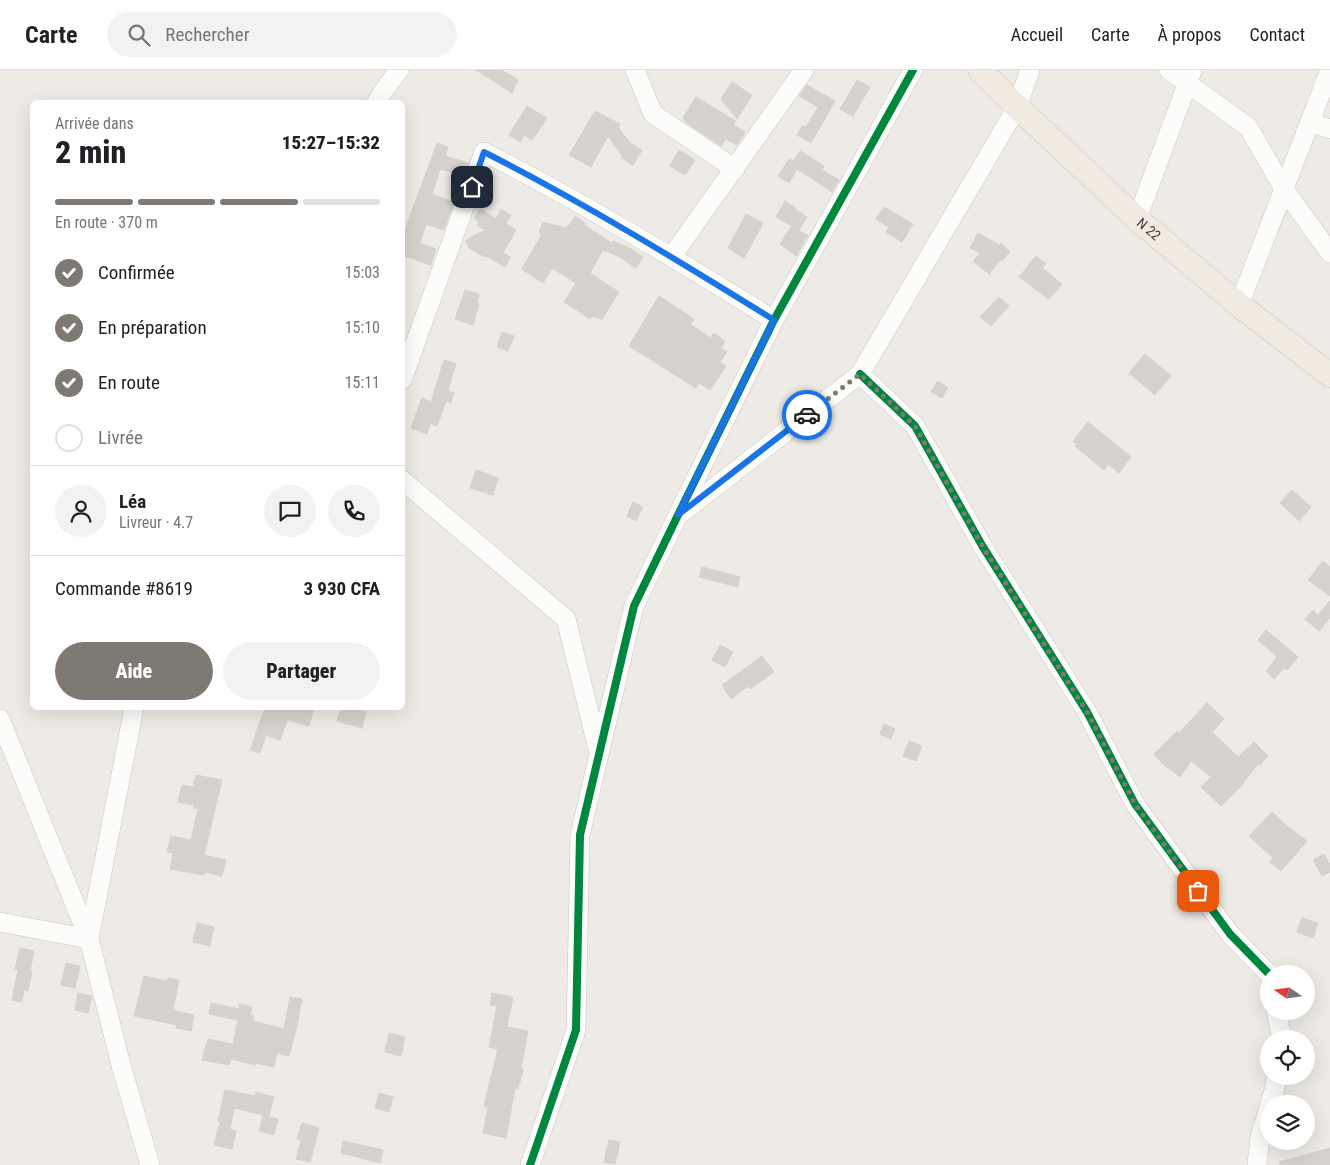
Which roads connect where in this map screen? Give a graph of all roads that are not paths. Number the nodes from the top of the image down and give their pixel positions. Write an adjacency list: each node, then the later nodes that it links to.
1 (399, 70): 10 (street)
2 (635, 70): 14 (street)
3 (804, 70): 14 (street)
4 (913, 70): 20 (street)
5 (980, 70): 11 (main road, N 22 / N 22)
6 (1030, 70): 11 (street)
7 (1169, 70): 9 (street)
8 (1330, 70): 12 (street)
9 (1190, 76): 15 (street); 16 (street)
10 (378, 100)
11 (1017, 107): 16 (main road, N 22 / N 22); 22 (street)
12 (1310, 122): 13 (street); 15 (street)
13 (1330, 129)
14 (734, 169): 18 (street)
15 (1284, 189): 17 (street); 19 (street)
16 (1137, 219): 19 (main road, N 22 / N 22)
17 (1330, 253)
18 (672, 256): 20 (street); 21 (street)
19 (1239, 305): 23 (main road, N 22 / N 22)
20 (774, 320): 25 (street)
21 (405, 372)
22 (860, 374): 25 (street); 31 (street)
23 (1330, 375)
24 (405, 483): 28 (street)
25 (678, 515): 28 (street)
26 (134, 710): 30 (street)
27 (0, 719): 30 (street)
28 (599, 754): 34 (street)
29 (0, 922): 30 (street)
30 (89, 939): 33 (street)
31 (1260, 965)
32 (1260, 1137): 35 (street)
33 (150, 1165)
34 (530, 1165)
35 (1257, 1165)

